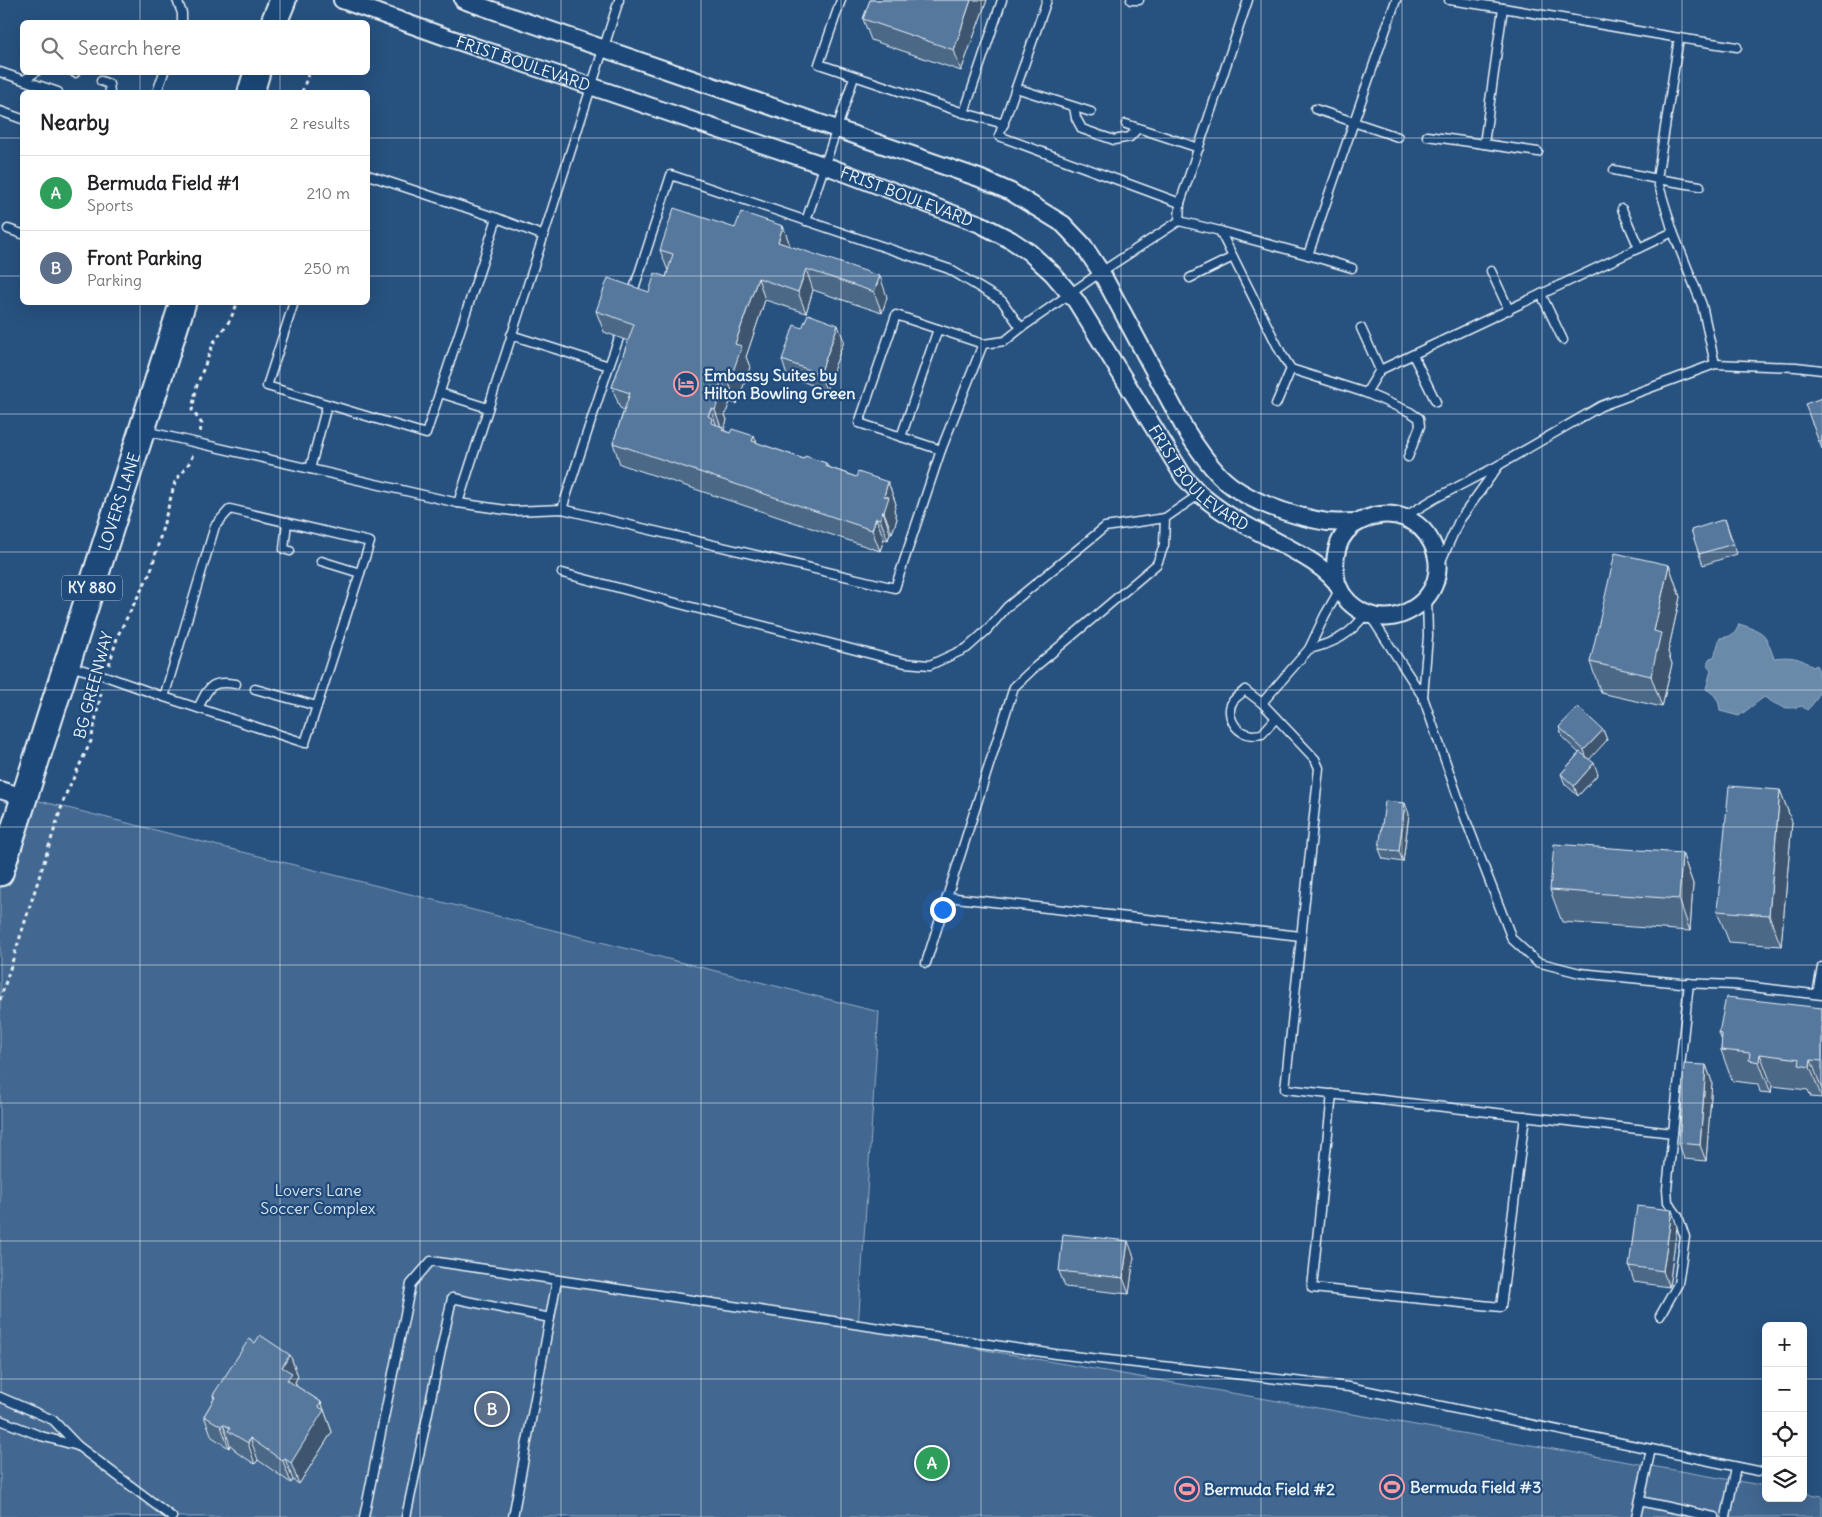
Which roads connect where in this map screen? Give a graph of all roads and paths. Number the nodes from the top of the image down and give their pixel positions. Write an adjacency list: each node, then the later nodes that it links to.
1 (177, 0): 15 (lane)
2 (283, 0): 16 (main road)
3 (342, 0): 28 (street, FRIST BOULEVARD)
4 (463, 0): 19 (street, FRIST BOULEVARD)
5 (619, 0): 19 (lane)
6 (841, 0): 25 (lane)
7 (1002, 0): 38 (lane)
8 (1047, 0): 29 (lane)
9 (1131, 0): 10 (lane)
10 (1139, 0)
11 (1248, 0): 49 (lane)
12 (1396, 0): 41 (lane)
13 (1449, 0): 14 (lane)
14 (1503, 8): 17 (lane); 48 (lane)
15 (182, 20)
16 (275, 20)
17 (1680, 38): 18 (lane); 54 (lane)
18 (1737, 47)
19 (603, 49): 28 (lane); 45 (street, FRIST BOULEVARD)
20 (0, 72): 26 (lane)
21 (32, 75): 26 (lane)
22 (163, 75): 32 (lane)
23 (256, 75): 33 (main road)
24 (308, 75): 34 (path)
25 (854, 77): 38 (lane); 45 (lane)
26 (24, 80): 30 (lane)
27 (101, 81): 31 (lane)
28 (591, 86): 51 (street, FRIST BOULEVARD); 65 (lane)
29 (1016, 88): 35 (lane); 42 (lane)
30 (52, 90)
31 (110, 90)
32 (158, 90)
33 (252, 90)
34 (303, 90)
35 (1074, 107): 39 (lane); 44 (lane)
36 (1315, 109): 41 (lane)
37 (0, 112): 40 (lane)
38 (964, 112): 42 (lane)
39 (1091, 112)
40 (20, 118)
41 (1354, 122): 47 (lane); 67 (lane)
42 (1004, 124): 56 (lane)
43 (1126, 124): 44 (lane)
44 (1138, 128): 49 (lane)
45 (837, 129): 51 (lane); 71 (street, FRIST BOULEVARD)
46 (1427, 136): 48 (lane)
47 (1398, 137)
48 (1484, 144): 50 (lane)
49 (1199, 148): 56 (lane)
50 (1538, 152)
51 (824, 166): 59 (lane); 73 (street, FRIST BOULEVARD)
52 (1614, 170): 54 (lane)
53 (370, 176): 58 (lane)
54 (1657, 179): 55 (lane); 63 (lane)
55 (1700, 186)
56 (1180, 203): 60 (lane)
57 (1622, 209): 66 (lane)
58 (497, 218): 65 (lane); 93 (lane)
59 (806, 221): 75 (lane); 80 (lane)
60 (1179, 221): 62 (lane); 71 (lane)
61 (8, 229): 64 (lane)
62 (1220, 231): 67 (lane); 68 (lane)
63 (1673, 232): 66 (lane); 88 (lane)
64 (20, 233)
65 (544, 236): 83 (lane)
66 (1639, 248): 74 (lane)
67 (1308, 255): 69 (lane)
68 (1233, 257): 72 (lane); 90 (lane)
69 (1352, 268)
70 (1491, 271): 79 (lane)
71 (1101, 272): 73 (lane); 112 (street, FRIST BOULEVARD)
72 (1190, 278)
73 (1071, 294): 80 (lane); 106 (street, FRIST BOULEVARD)
74 (1542, 294): 79 (lane); 85 (lane)
75 (630, 304)
76 (182, 305): 99 (main road, LOVERS LANE / KY 880)
77 (237, 305): 101 (path, BG GREENWAY)
78 (293, 305): 97 (lane)
79 (1509, 310): 87 (lane)
80 (1021, 328): 86 (lane)
81 (1361, 328): 91 (lane)
82 (938, 329): 86 (lane); 100 (lane); 100 (lane)
83 (511, 335): 89 (lane); 98 (lane)
84 (619, 338): 89 (lane)
85 (1563, 340)
86 (983, 344): 102 (lane)
87 (1413, 355): 91 (lane); 95 (lane)
88 (1715, 364): 92 (lane); 104 (lane)
89 (609, 366): 108 (lane)
90 (1291, 370): 94 (lane); 96 (lane)
91 (1380, 370): 94 (lane)
92 (1822, 370)
93 (440, 393): 97 (lane); 98 (lane)
94 (1366, 393): 103 (lane)
95 (1436, 402)
96 (1276, 404)
97 (327, 405): 105 (lane)
98 (488, 408): 107 (lane)
99 (142, 431): 101 (lane); 122 (main road, LOVERS LANE / KY 880)
100 (901, 437): 102 (lane)
101 (196, 442): 105 (lane); 123 (path, BG GREENWAY)
102 (941, 450): 108 (lane)
103 (1408, 458)
104 (1499, 465): 109 (lane); 115 (lane)
105 (310, 469): 107 (lane)
106 (1200, 494): 110 (lane); 118 (street, FRIST BOULEVARD)
107 (458, 502): 108 (lane)
108 (562, 509)
109 (1404, 517): 112 (street, FRIST BOULEVARD); 115 (street)
110 (1166, 518): 117 (lane); 135 (lane)
111 (288, 522): 113 (lane); 116 (lane); 127 (lane)
112 (1358, 522): 118 (street, FRIST BOULEVARD)
113 (290, 551)
114 (321, 561): 116 (lane)
115 (1438, 567): 119 (street)
116 (360, 573): 129 (lane)
117 (562, 573)
118 (1338, 586): 120 (street, FRIST BOULEVARD); 121 (lane)
119 (1427, 597): 120 (street); 126 (lane)
120 (1368, 614): 121 (lane); 126 (lane)
121 (1309, 649): 128 (lane)
122 (68, 666): 123 (lane); 133 (main road, LOVERS LANE / KY 880)
123 (105, 676): 127 (lane); 141 (path, BG GREENWAY)
124 (236, 684): 130 (lane)
125 (255, 689): 129 (lane)
126 (1423, 697): 139 (lane)
127 (164, 698): 130 (lane)
128 (1262, 703): 131 (lane); 131 (lane)
129 (317, 706): 130 (lane)
130 (198, 708)
131 (1276, 718): 136 (lane)
132 (0, 790): 133 (street)
133 (24, 797): 134 (main road, LOVERS LANE / KY 880)
134 (0, 873)
135 (947, 897): 136 (lane); 137 (lane)
136 (1301, 936): 142 (lane)
137 (926, 963)
138 (1822, 967): 140 (lane)
139 (1689, 983): 140 (lane); 144 (lane)
140 (1820, 994)
141 (0, 1000)
142 (1332, 1094): 143 (lane); 143 (lane)
143 (1525, 1116): 144 (lane)
144 (1673, 1133): 146 (lane)
145 (557, 1280): 147 (lane); 151 (lane); 156 (lane)
146 (1660, 1316)
147 (550, 1318): 157 (lane); 158 (lane)
148 (0, 1397): 150 (lane)
149 (0, 1420): 150 (lane)
150 (78, 1446): 155 (lane)
151 (1651, 1449): 152 (lane); 154 (lane)
152 (1736, 1467): 153 (lane); 161 (lane)
153 (1758, 1471)
154 (1640, 1501): 159 (lane); 160 (lane)
155 (172, 1517)
156 (364, 1517)
157 (406, 1517)
158 (513, 1517)
159 (1636, 1517)
160 (1714, 1517)
161 (1726, 1517)

